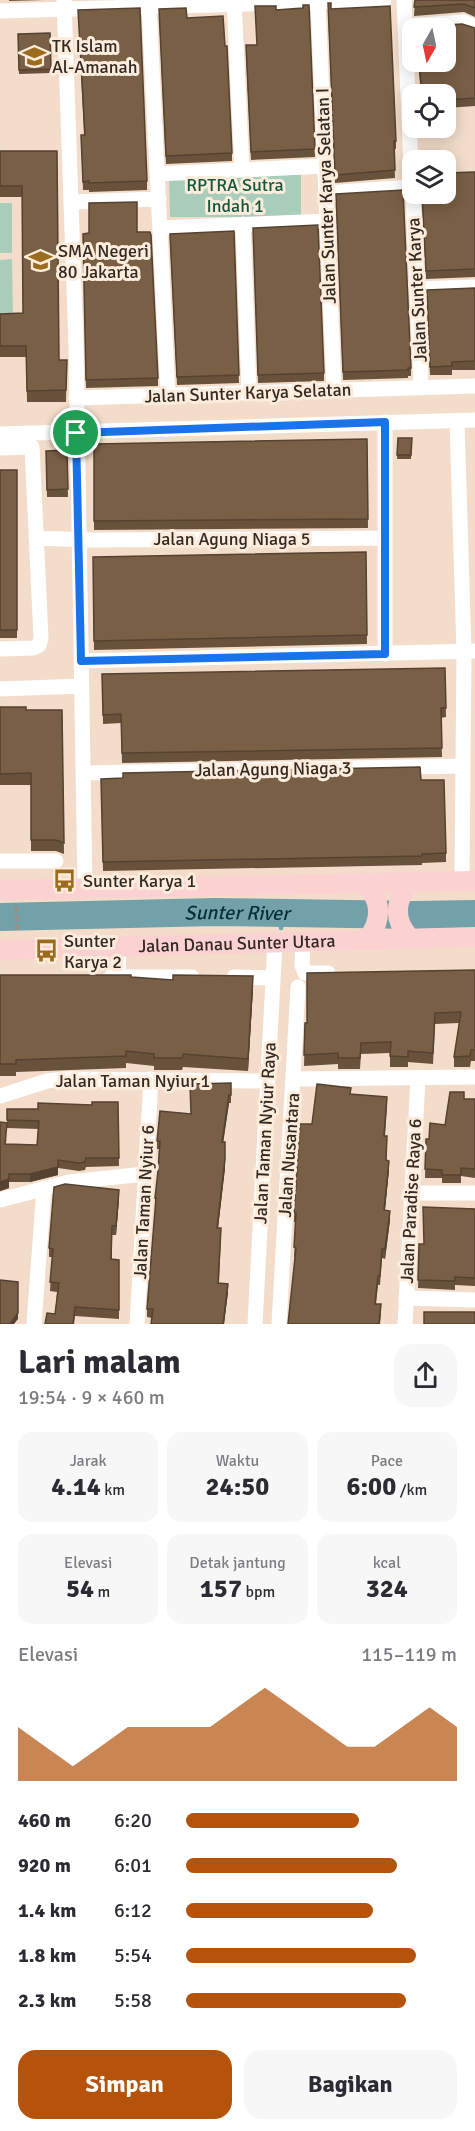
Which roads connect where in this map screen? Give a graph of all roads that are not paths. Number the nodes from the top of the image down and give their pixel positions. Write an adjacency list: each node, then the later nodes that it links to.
1 (384, 0): 4 (street)
2 (404, 0): 8 (street, Jalan Sunter Karya)
3 (234, 2): 4 (street); 6 (street); 14 (street)
4 (318, 2): 13 (street, Jalan Sunter Karya Selatan I)
5 (64, 5): 6 (street); 7 (street); 19 (street)
6 (149, 7): 15 (street)
7 (0, 11)
8 (405, 18)
9 (456, 23): 10 (street)
10 (475, 27)
11 (407, 72): 12 (street, Jalan Sunter Karya)
12 (410, 150)
13 (325, 166): 14 (street); 17 (street, Jalan Sunter Karya Selatan I)
14 (242, 170): 15 (street)
15 (157, 174): 18 (street)
16 (402, 191): 17 (street)
17 (326, 193): 21 (street, Jalan Sunter Karya Selatan I)
18 (159, 200): 19 (street); 23 (street)
19 (72, 202): 31 (street)
20 (413, 204): 25 (street, Jalan Sunter Karya)
21 (327, 221): 22 (street); 28 (street, Jalan Sunter Karya Selatan I)
22 (243, 224): 23 (street); 29 (street)
23 (160, 228): 30 (street)
24 (475, 287): 25 (street)
25 (417, 289): 26 (street, Jalan Sunter Karya)
26 (421, 386): 27 (street, Jalan Sunter Karya Selatan); 28 (street, Jalan Sunter Karya Selatan)
27 (475, 386)
28 (334, 390): 29 (street, Jalan Sunter Karya Selatan)
29 (249, 391): 30 (street, Jalan Sunter Karya Selatan)
30 (168, 396): 31 (street, Jalan Sunter Karya Selatan)
31 (76, 398): 35 (street)
32 (475, 420): 33 (street)
33 (457, 421): 34 (street); 42 (street)
34 (385, 422): 35 (street); 39 (street)
35 (76, 433): 36 (street); 40 (street)
36 (0, 435)
37 (0, 448): 38 (street)
38 (36, 538): 40 (street, Jalan Agung Niaga 5); 41 (street)
39 (385, 538): 40 (street, Jalan Agung Niaga 5); 43 (street)
40 (80, 540): 44 (street)
41 (0, 649)
42 (470, 652): 43 (street); 47 (street)
43 (385, 654): 44 (street)
44 (81, 661): 45 (street)
45 (82, 686): 46 (street); 48 (street)
46 (0, 689)
47 (462, 766): 48 (street, Jalan Agung Niaga 3); 51 (street)
48 (84, 772): 53 (street)
49 (0, 861): 50 (street)
50 (56, 861)
51 (468, 881): 55 (main road)
52 (363, 883): 53 (main road); 55 (main road); 56 (main road)
53 (86, 888): 54 (main road)
54 (0, 890)
55 (404, 890): 57 (main road)
56 (371, 933): 57 (main road, Jalan Danau Sunter Utara); 60 (main road, Jalan Danau Sunter Utara)
57 (405, 933): 58 (main road, Jalan Danau Sunter Utara)
58 (475, 937)
59 (275, 942): 60 (main road, Jalan Danau Sunter Utara); 61 (main road, Jalan Danau Sunter Utara); 68 (street, Jalan Taman Nyiur Raya)
60 (303, 942): 63 (street)
61 (118, 946): 62 (main road, Jalan Danau Sunter Utara); 65 (street)
62 (0, 950)
63 (346, 973)
64 (95, 977): 65 (street)
65 (118, 977): 66 (street)
66 (201, 977)
67 (225, 977): 68 (street)
68 (273, 978): 74 (street, Jalan Taman Nyiur Raya)
69 (298, 987): 73 (street, Jalan Nusantara)
70 (475, 1077): 71 (street)
71 (418, 1078): 73 (street); 78 (street, Jalan Paradise Raya 6)
72 (152, 1079): 74 (street, Jalan Taman Nyiur 1); 75 (street, Jalan Taman Nyiur 1); 76 (street, Jalan Taman Nyiur 6)
73 (294, 1079): 86 (street, Jalan Nusantara)
74 (267, 1081): 85 (street, Jalan Taman Nyiur Raya)
75 (0, 1096)
76 (145, 1174): 77 (street); 84 (street, Jalan Taman Nyiur 6)
77 (44, 1188): 80 (street); 83 (street)
78 (411, 1193): 79 (street); 81 (street, Jalan Paradise Raya 6)
79 (475, 1193)
80 (0, 1200)
81 (406, 1298): 82 (street); 87 (street, Jalan Paradise Raya 6)
82 (475, 1300)
83 (34, 1324)
84 (137, 1324)
85 (255, 1324)
86 (279, 1324)
87 (405, 1324)

